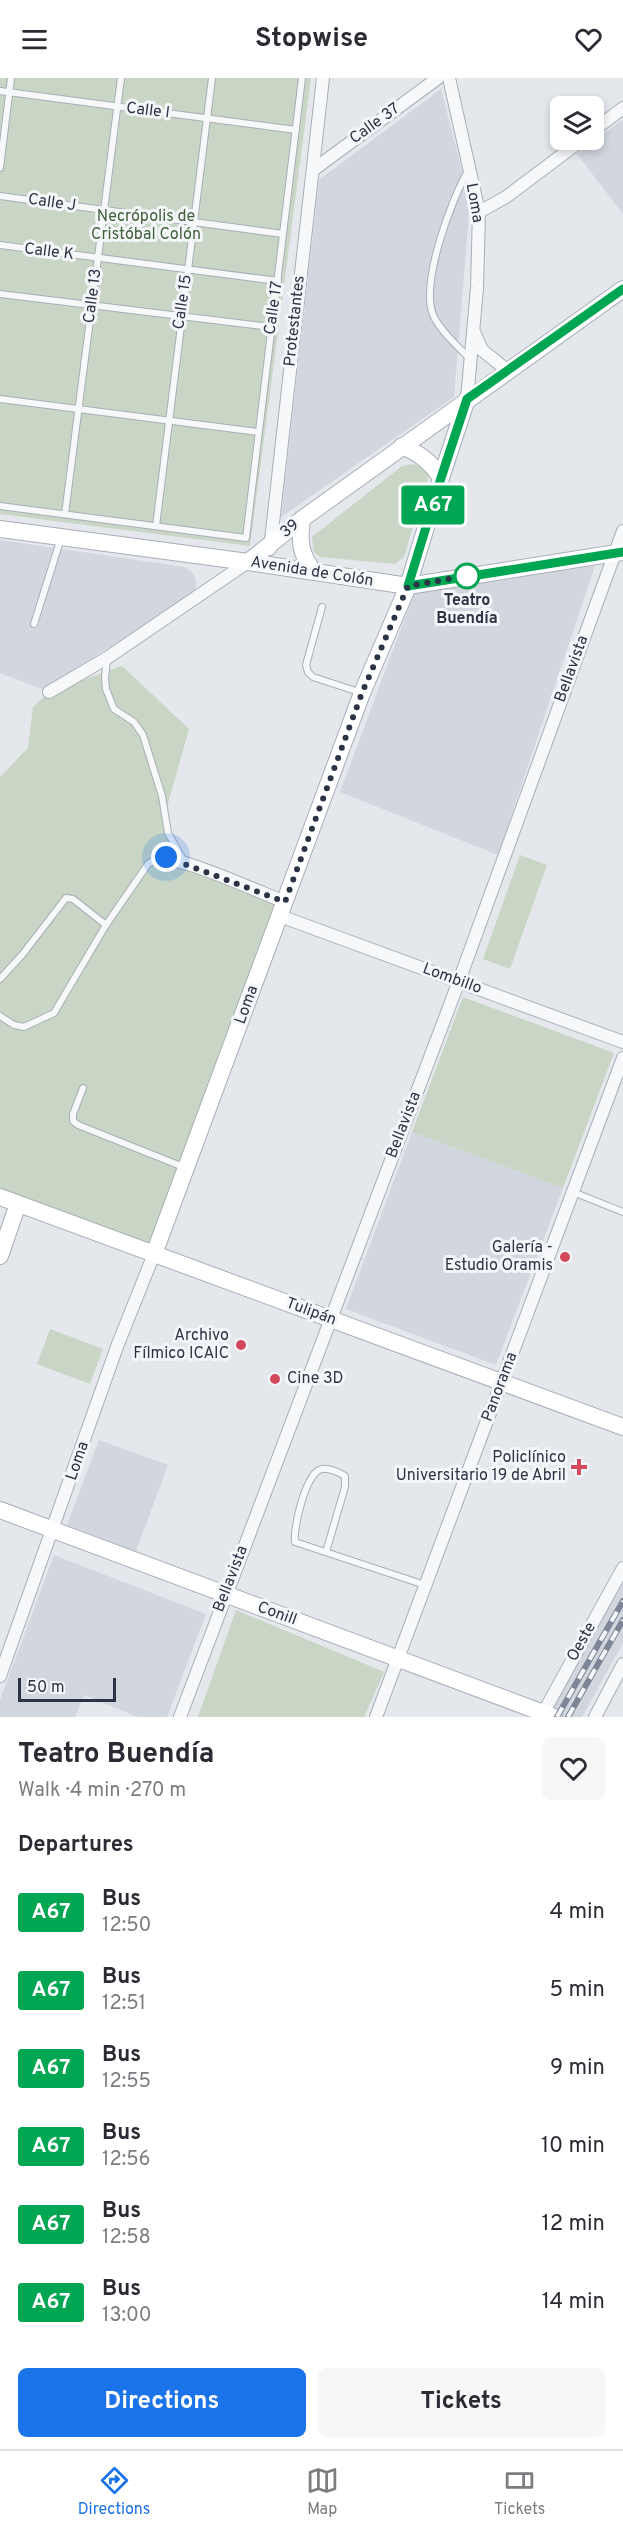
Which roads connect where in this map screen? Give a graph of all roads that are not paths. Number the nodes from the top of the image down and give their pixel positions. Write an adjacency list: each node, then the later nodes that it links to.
1 (11, 78): 9 (lane)
2 (121, 78): 10 (lane, Calle 13)
3 (212, 78): 12 (lane, Calle 15)
4 (302, 78): 14 (lane, Calle 17)
5 (323, 78): 17 (street, Protestantes)
6 (438, 78): 17 (street, Calle 37)
7 (449, 78): 18 (street, Loma)
8 (0, 92): 9 (lane, Calle I)
9 (9, 93): 10 (lane, Calle I); 16 (lane)
10 (117, 107): 12 (lane, Calle I); 20 (lane, Calle 13)
11 (623, 108): 13 (street)
12 (207, 118): 14 (lane, Calle I); 22 (lane, Calle 15)
13 (604, 122)
14 (296, 130): 23 (lane, Calle 17)
15 (569, 150): 21 (street)
16 (0, 168)
17 (313, 170): 50 (street, Protestantes)
18 (468, 171): 21 (street, Loma); 34 (lane)
19 (0, 196): 20 (lane, Calle J)
20 (103, 210): 22 (lane, Calle J); 25 (lane, Calle 13)
21 (479, 212): 33 (street, Loma)
22 (193, 223): 23 (lane, Calle J); 26 (lane, Calle 15)
23 (283, 234): 27 (lane, Calle 17)
24 (0, 245): 25 (lane, Calle K)
25 (98, 258): 26 (lane, Calle K); 30 (lane, Calle 13)
26 (187, 269): 27 (lane, Calle K); 31 (lane, Calle 15)
27 (278, 280): 32 (lane, Calle 17)
28 (623, 289): 35 (street, 39)
29 (0, 294): 30 (lane)
30 (92, 305): 31 (lane); 38 (lane, Calle 13)
31 (180, 316): 32 (lane); 39 (lane, Calle 15)
32 (270, 327): 40 (lane, Calle 17)
33 (474, 330): 34 (street, Loma); 35 (street)
34 (471, 359): 37 (street, Loma)
35 (507, 370): 37 (street, 39)
36 (0, 399): 38 (lane)
37 (467, 399): 41 (street, 39); 42 (street, Loma)
38 (80, 410): 39 (lane); 44 (lane, Calle 13)
39 (168, 422): 40 (lane); 46 (lane, Calle 15)
40 (258, 432): 46 (lane, Calle 17)
41 (402, 446): 42 (street); 45 (street, 39)
42 (441, 478): 55 (street, Loma)
43 (0, 506): 44 (lane)
44 (65, 514): 46 (lane)
45 (302, 519): 50 (street, 39); 54 (street)
46 (156, 526)
47 (0, 529): 49 (street, Avenida de Colón)
48 (623, 531): 51 (street, Bellavista)
49 (62, 537): 52 (street, Avenida de Colón); 57 (lane)
50 (270, 544): 52 (street, 39); 53 (street, Protestantes)
51 (619, 553): 55 (street, Avenida de Colón); 66 (street, Bellavista)
52 (248, 562): 53 (street, Avenida de Colón); 58 (street, 39)
53 (268, 565): 54 (street, Avenida de Colón)
54 (314, 572): 55 (street, Avenida de Colón)
55 (408, 586): 60 (street, Loma)
56 (322, 607): 60 (lane)
57 (34, 624)
58 (107, 658): 59 (street, 39); 62 (lane)
59 (49, 692)
60 (362, 693): 63 (street, Loma)
61 (158, 858): 62 (street, Lombillo); 64 (lane)
62 (185, 863): 63 (street, Lombillo)
63 (283, 909): 66 (street, Lombillo); 71 (street, Loma)
64 (106, 925): 65 (lane); 67 (lane)
65 (0, 980)
66 (459, 981): 68 (street, Lombillo); 78 (street, Bellavista)
67 (0, 1016)
68 (623, 1042)
69 (623, 1058): 72 (street, Panorama)
70 (83, 1088): 71 (lane)
71 (186, 1168): 76 (street, Loma)
72 (573, 1192): 75 (lane); 79 (street, Panorama)
73 (0, 1197): 74 (street, Tulipán)
74 (18, 1204): 76 (street, Tulipán); 77 (street)
75 (623, 1212)
76 (154, 1254): 78 (street, Tulipán); 82 (street, Loma)
77 (0, 1256)
78 (330, 1319): 79 (street, Tulipán); 86 (street, Bellavista)
79 (501, 1382): 80 (street, Tulipán); 85 (street, Panorama)
80 (623, 1427)
81 (0, 1510): 82 (street, Conill)
82 (54, 1530): 86 (street, Conill); 89 (street, Loma)
83 (326, 1552): 83 (lane); 85 (lane)
84 (623, 1568): 90 (street, Oeste)
85 (425, 1586): 87 (street, Panorama)
86 (226, 1594): 87 (street, Conill); 91 (street, Bellavista)
87 (398, 1659): 90 (street, Conill); 92 (street, Panorama)
88 (623, 1664): 93 (street)
89 (0, 1676)
90 (546, 1715)
91 (180, 1717)
92 (375, 1717)
93 (595, 1717)

